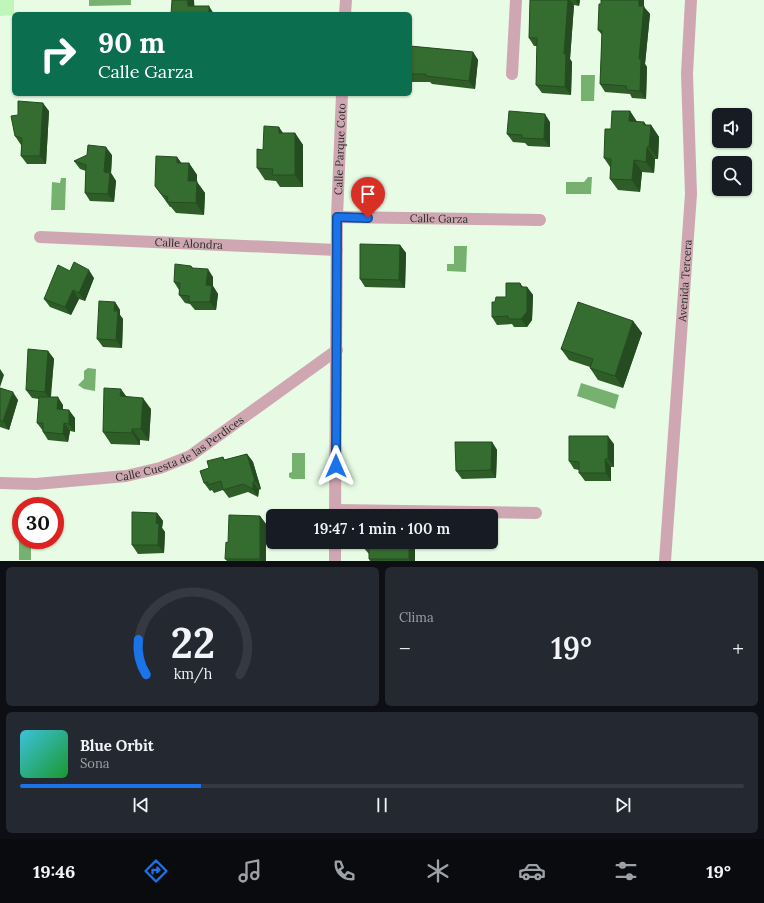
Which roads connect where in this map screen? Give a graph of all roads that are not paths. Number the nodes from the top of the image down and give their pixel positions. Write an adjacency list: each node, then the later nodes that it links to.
1 (346, 0): 4 (street)
2 (516, 0): 5 (street)
3 (691, 0): 18 (street, Avenida Tercera)
4 (345, 12)
5 (512, 74)
6 (342, 96): 7 (street, Calle Parque Coto)
7 (337, 217): 8 (street, Calle Garza); 10 (street, Calle Parque Coto)
8 (540, 220)
9 (40, 237): 10 (street, Calle Alondra)
10 (337, 250): 11 (street, Calle Parque Coto)
11 (337, 350): 12 (street, Calle Cuesta de las Perdices); 13 (street, Calle Parque Coto)
12 (0, 483)
13 (335, 509)
14 (498, 514): 15 (street)
15 (536, 514)
16 (335, 549): 17 (street)
17 (335, 561)
18 (665, 561)

